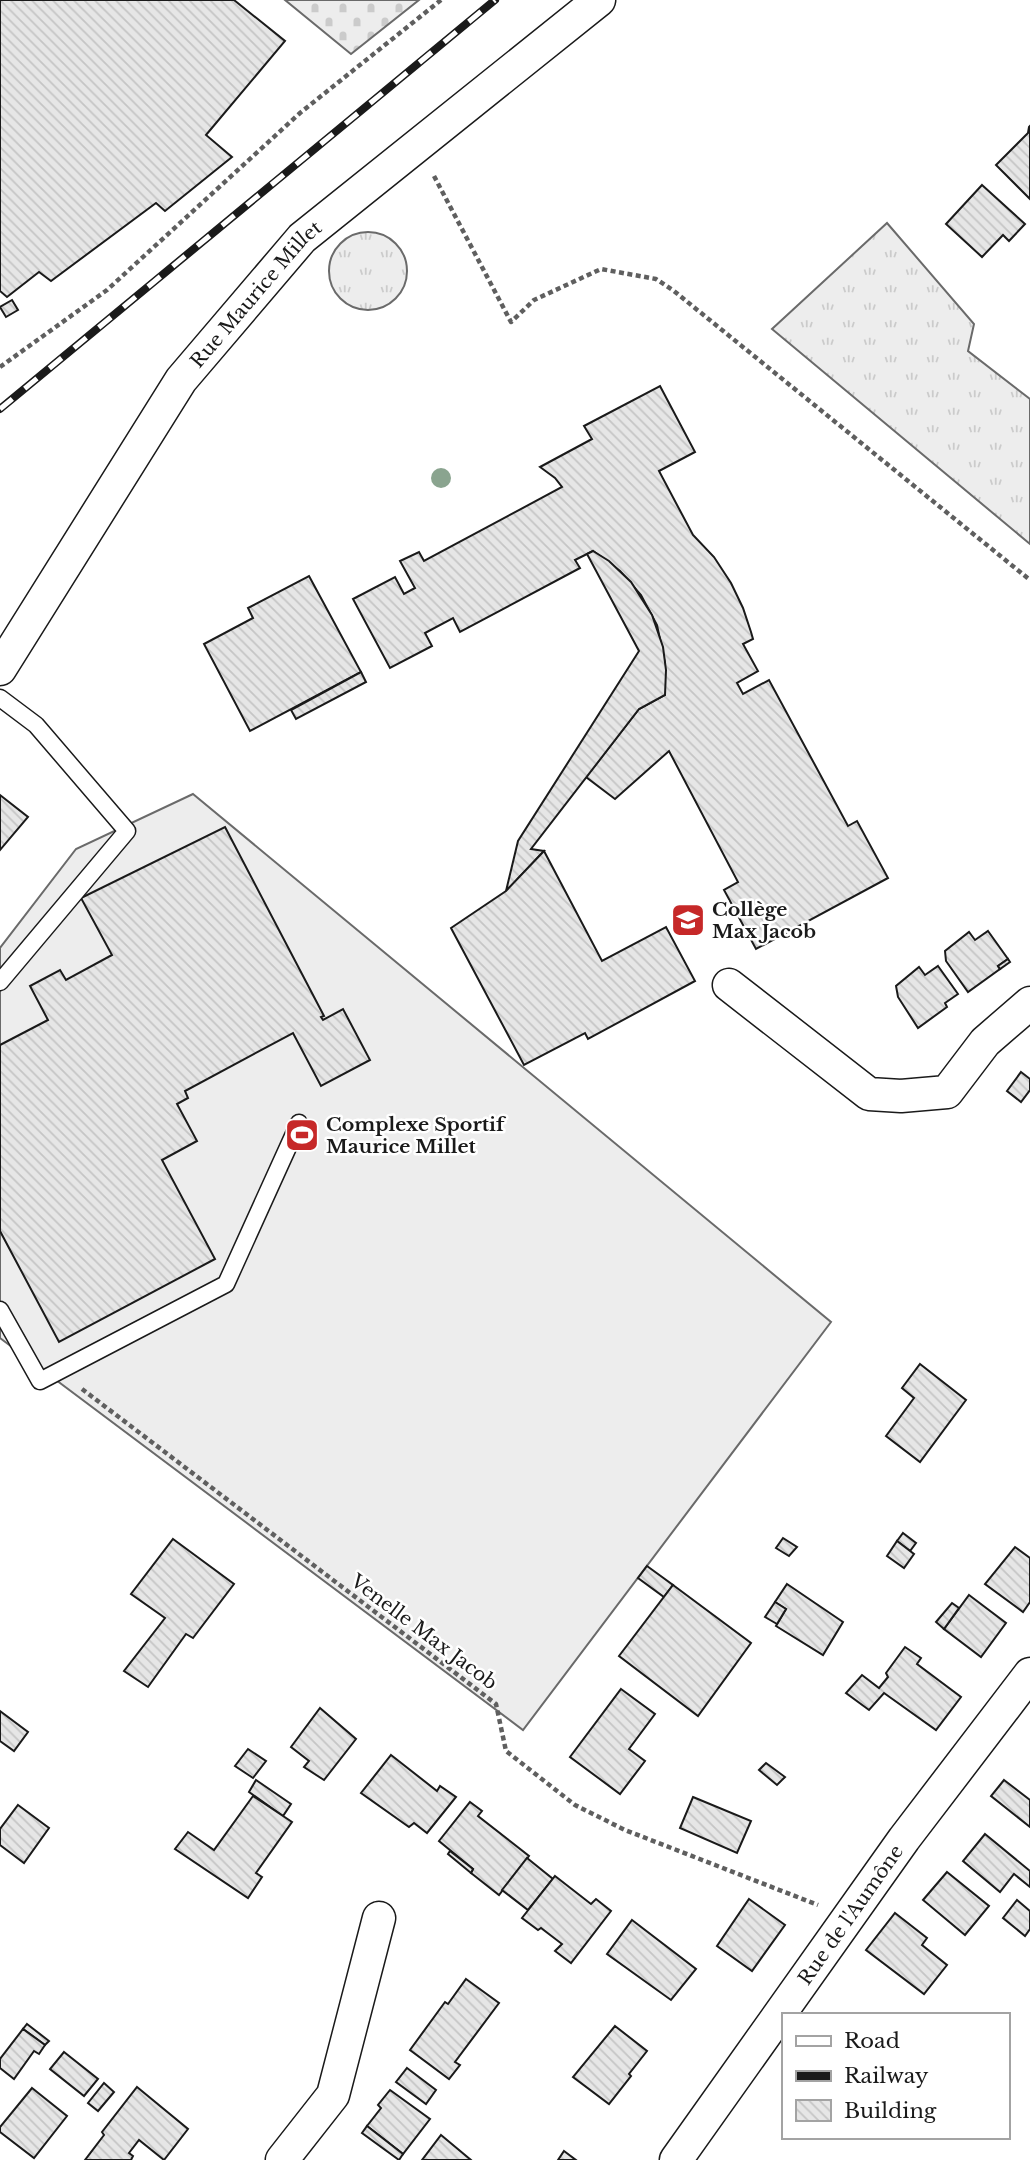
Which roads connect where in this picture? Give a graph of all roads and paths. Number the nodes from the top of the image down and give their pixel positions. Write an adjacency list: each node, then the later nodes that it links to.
1 (441, 0): 4 (path)
2 (599, 0): 3 (street, Rue Maurice Millet)
3 (415, 145): 5 (path); 6 (street, Rue Maurice Millet)
4 (0, 367)
5 (1030, 580)
6 (0, 668)
7 (0, 698): 8 (lane)
8 (0, 982)
9 (729, 985): 10 (street)
10 (1030, 1003)
11 (299, 1123): 13 (lane)
12 (0, 1310): 13 (lane)
13 (59, 1371): 16 (path, Venelle Max Jacob)
14 (1030, 1674): 16 (street, Rue de l'Aumône)
15 (379, 1919): 17 (street)
16 (844, 1924): 18 (street, Rue de l'Aumône)
17 (282, 2160)
18 (676, 2160)

